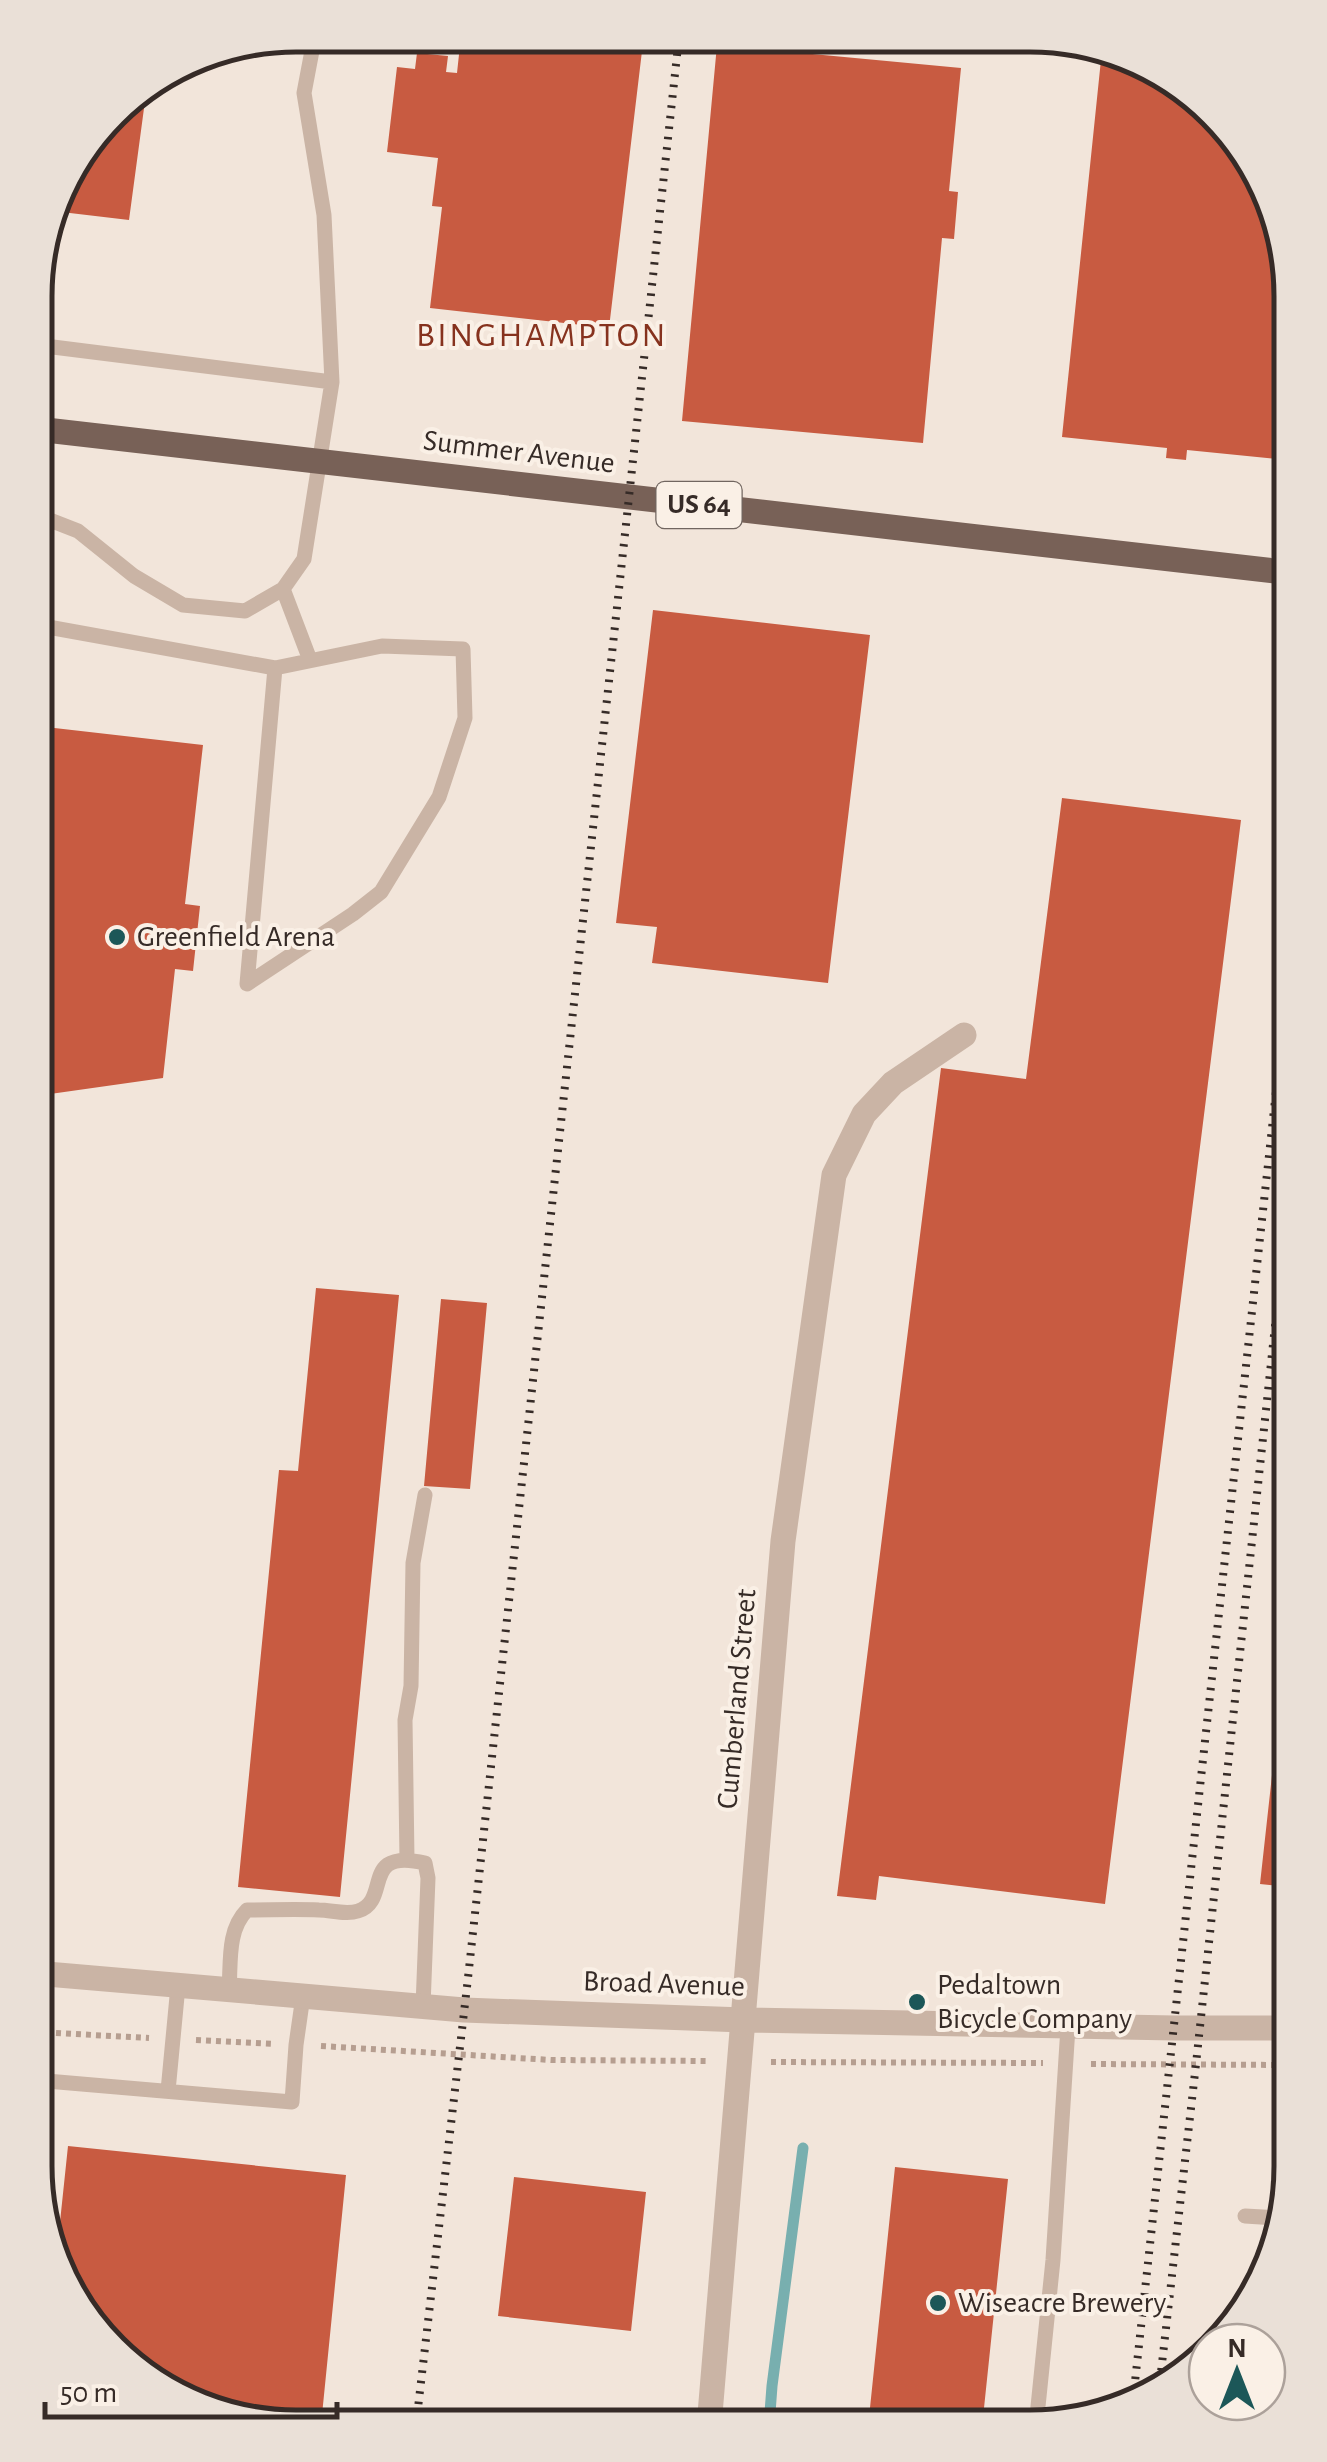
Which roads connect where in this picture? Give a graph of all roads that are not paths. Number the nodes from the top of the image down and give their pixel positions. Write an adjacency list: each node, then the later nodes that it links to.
1 (312, 53): 3 (lane)
2 (53, 347): 3 (lane)
3 (332, 382): 7 (lane)
4 (53, 431): 6 (main road, Summer Avenue / US 64)
5 (53, 522): 7 (lane)
6 (1274, 572)
7 (284, 589): 9 (lane)
8 (53, 628): 10 (lane)
9 (310, 660): 10 (lane); 10 (lane)
10 (276, 668)
11 (964, 1034): 19 (street, Cumberland Street)
12 (425, 1494): 13 (lane)
13 (407, 1859): 16 (lane); 18 (lane)
14 (53, 1975): 15 (street, Broad Avenue)
15 (178, 1986): 16 (street, Broad Avenue); 23 (lane)
16 (229, 1990): 17 (street, Broad Avenue)
17 (302, 1996): 18 (street, Broad Avenue); 23 (lane)
18 (423, 2006): 19 (street, Broad Avenue)
19 (744, 2020): 20 (street, Broad Avenue); 26 (street, Cumberland Street)
20 (1068, 2026): 21 (street, Broad Avenue); 27 (lane)
21 (1274, 2028)
22 (53, 2081): 23 (lane)
23 (168, 2091)
24 (1245, 2216): 25 (lane)
25 (1269, 2217)
26 (710, 2410)
27 (1038, 2410)

